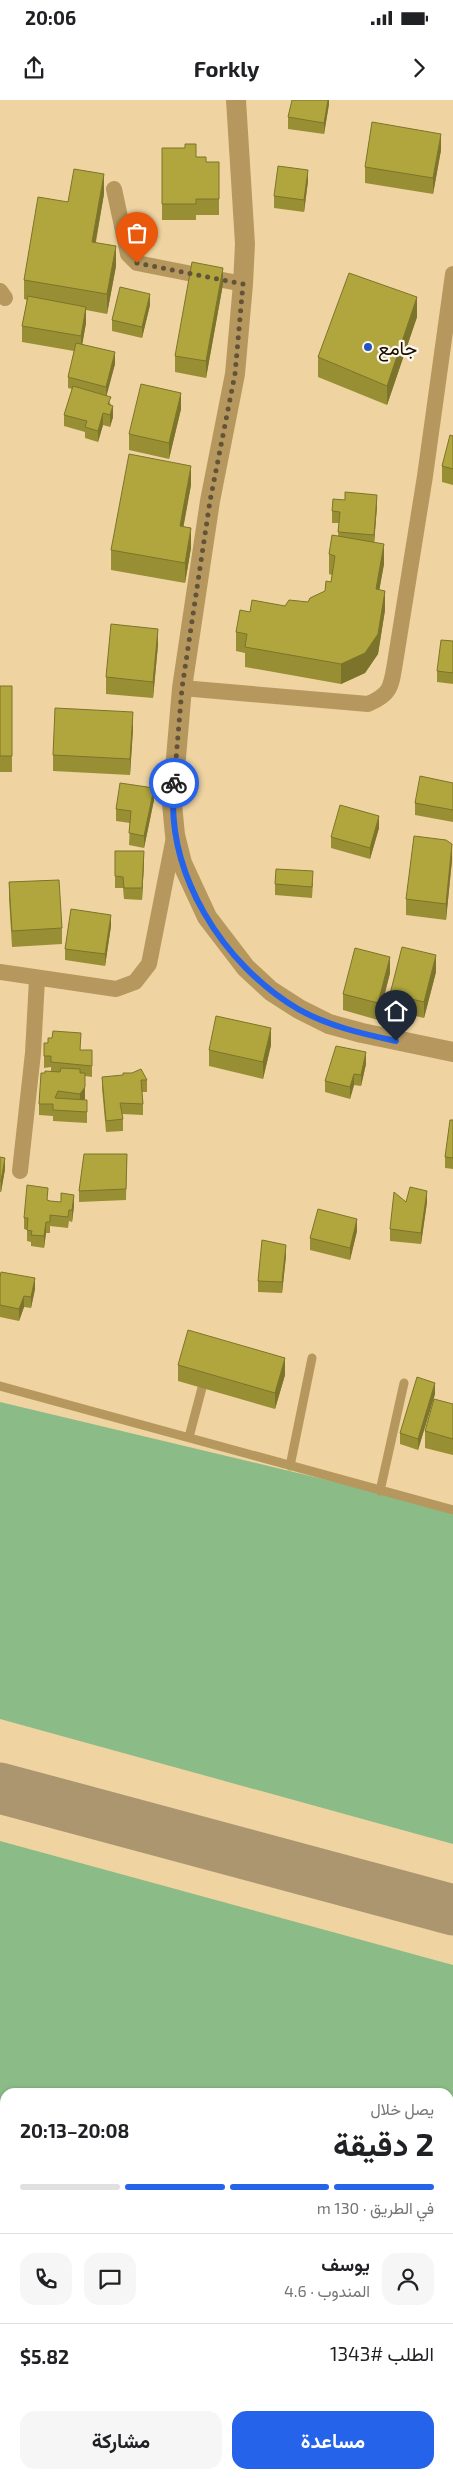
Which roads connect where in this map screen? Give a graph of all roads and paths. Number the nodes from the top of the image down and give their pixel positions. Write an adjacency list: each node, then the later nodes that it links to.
1 (236, 100): 4 (street)
2 (114, 189): 4 (street)
3 (453, 274): 5 (street)
4 (243, 284): 5 (street)
5 (182, 688): 6 (street)
6 (175, 836): 8 (street); 9 (street)
7 (0, 972): 8 (street)
8 (37, 979): 10 (street)
9 (453, 1052)
10 (20, 1171)
11 (312, 1358): 16 (lane)
12 (404, 1382): 17 (lane)
13 (203, 1384): 15 (lane)
14 (0, 1386): 15 (lane)
15 (188, 1437): 16 (lane)
16 (290, 1466): 17 (lane)
17 (380, 1491): 18 (lane)
18 (453, 1510)

